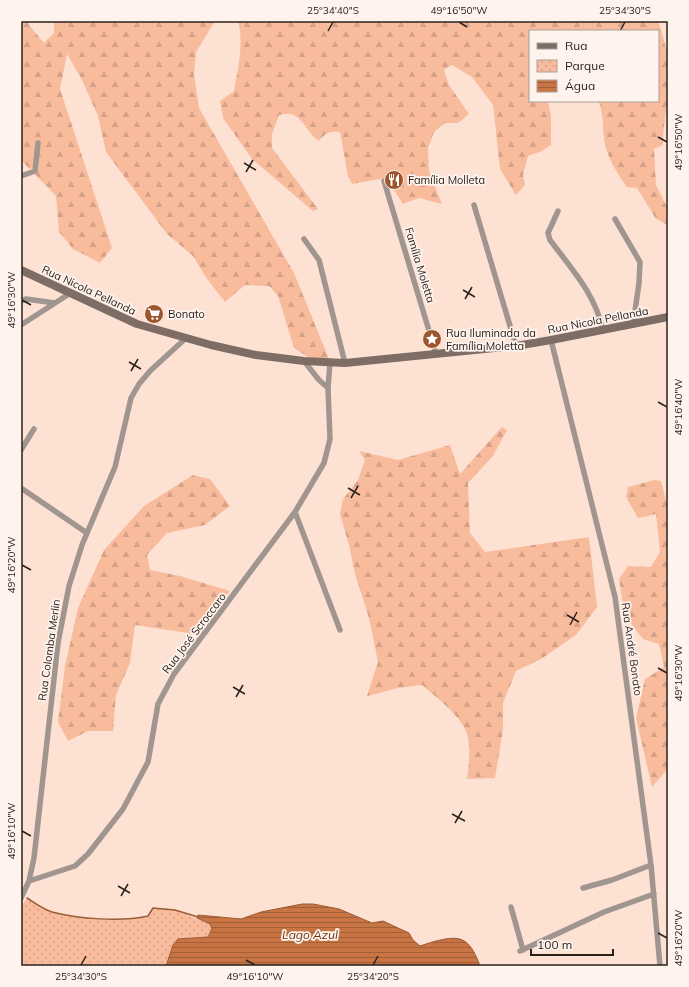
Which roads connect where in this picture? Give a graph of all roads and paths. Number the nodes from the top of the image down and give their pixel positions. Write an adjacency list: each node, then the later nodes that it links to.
1 (38, 143): 2 (street)
2 (21, 176)
3 (384, 182): 19 (street, Família Moletta)
4 (474, 205): 18 (street)
5 (558, 211): 15 (street)
6 (615, 219): 14 (street)
7 (304, 239): 21 (street)
8 (21, 270): 9 (main road, Rua Nicola Pellanda)
9 (69, 294): 11 (street); 16 (main road, Rua Nicola Pellanda)
10 (21, 300): 11 (street)
11 (55, 302): 13 (street)
12 (668, 317): 14 (main road, Rua Nicola Pellanda)
13 (21, 325)
14 (633, 325): 15 (main road, Rua Nicola Pellanda)
15 (602, 331): 17 (main road, Rua Nicola Pellanda)
16 (186, 338): 20 (main road, Rua Nicola Pellanda); 28 (street, Rua Colomba Merlin)
17 (551, 340): 18 (main road, Rua Nicola Pellanda); 30 (street, Rua André Bonato)
18 (516, 346): 19 (main road, Rua Nicola Pellanda)
19 (436, 354): 21 (main road, Rua Nicola Pellanda)
20 (304, 361): 22 (main road, Rua Nicola Pellanda); 23 (street)
21 (345, 362): 22 (main road, Rua Nicola Pellanda)
22 (330, 363): 23 (street, Rua José Scroccaro)
23 (328, 388): 27 (street, Rua José Scroccaro)
24 (34, 429): 25 (street)
25 (21, 450)
26 (21, 488): 28 (street)
27 (295, 512): 29 (street); 31 (street, Rua José Scroccaro)
28 (87, 533): 31 (street, Rua Colomba Merlin)
29 (340, 630)
30 (650, 865): 32 (street); 33 (street, Rua André Bonato)
31 (29, 881): 34 (street, Rua Colomba Merlin)
32 (583, 888)
33 (654, 894): 35 (street); 36 (street, Rua André Bonato)
34 (21, 898)
35 (511, 907)
36 (660, 966)

